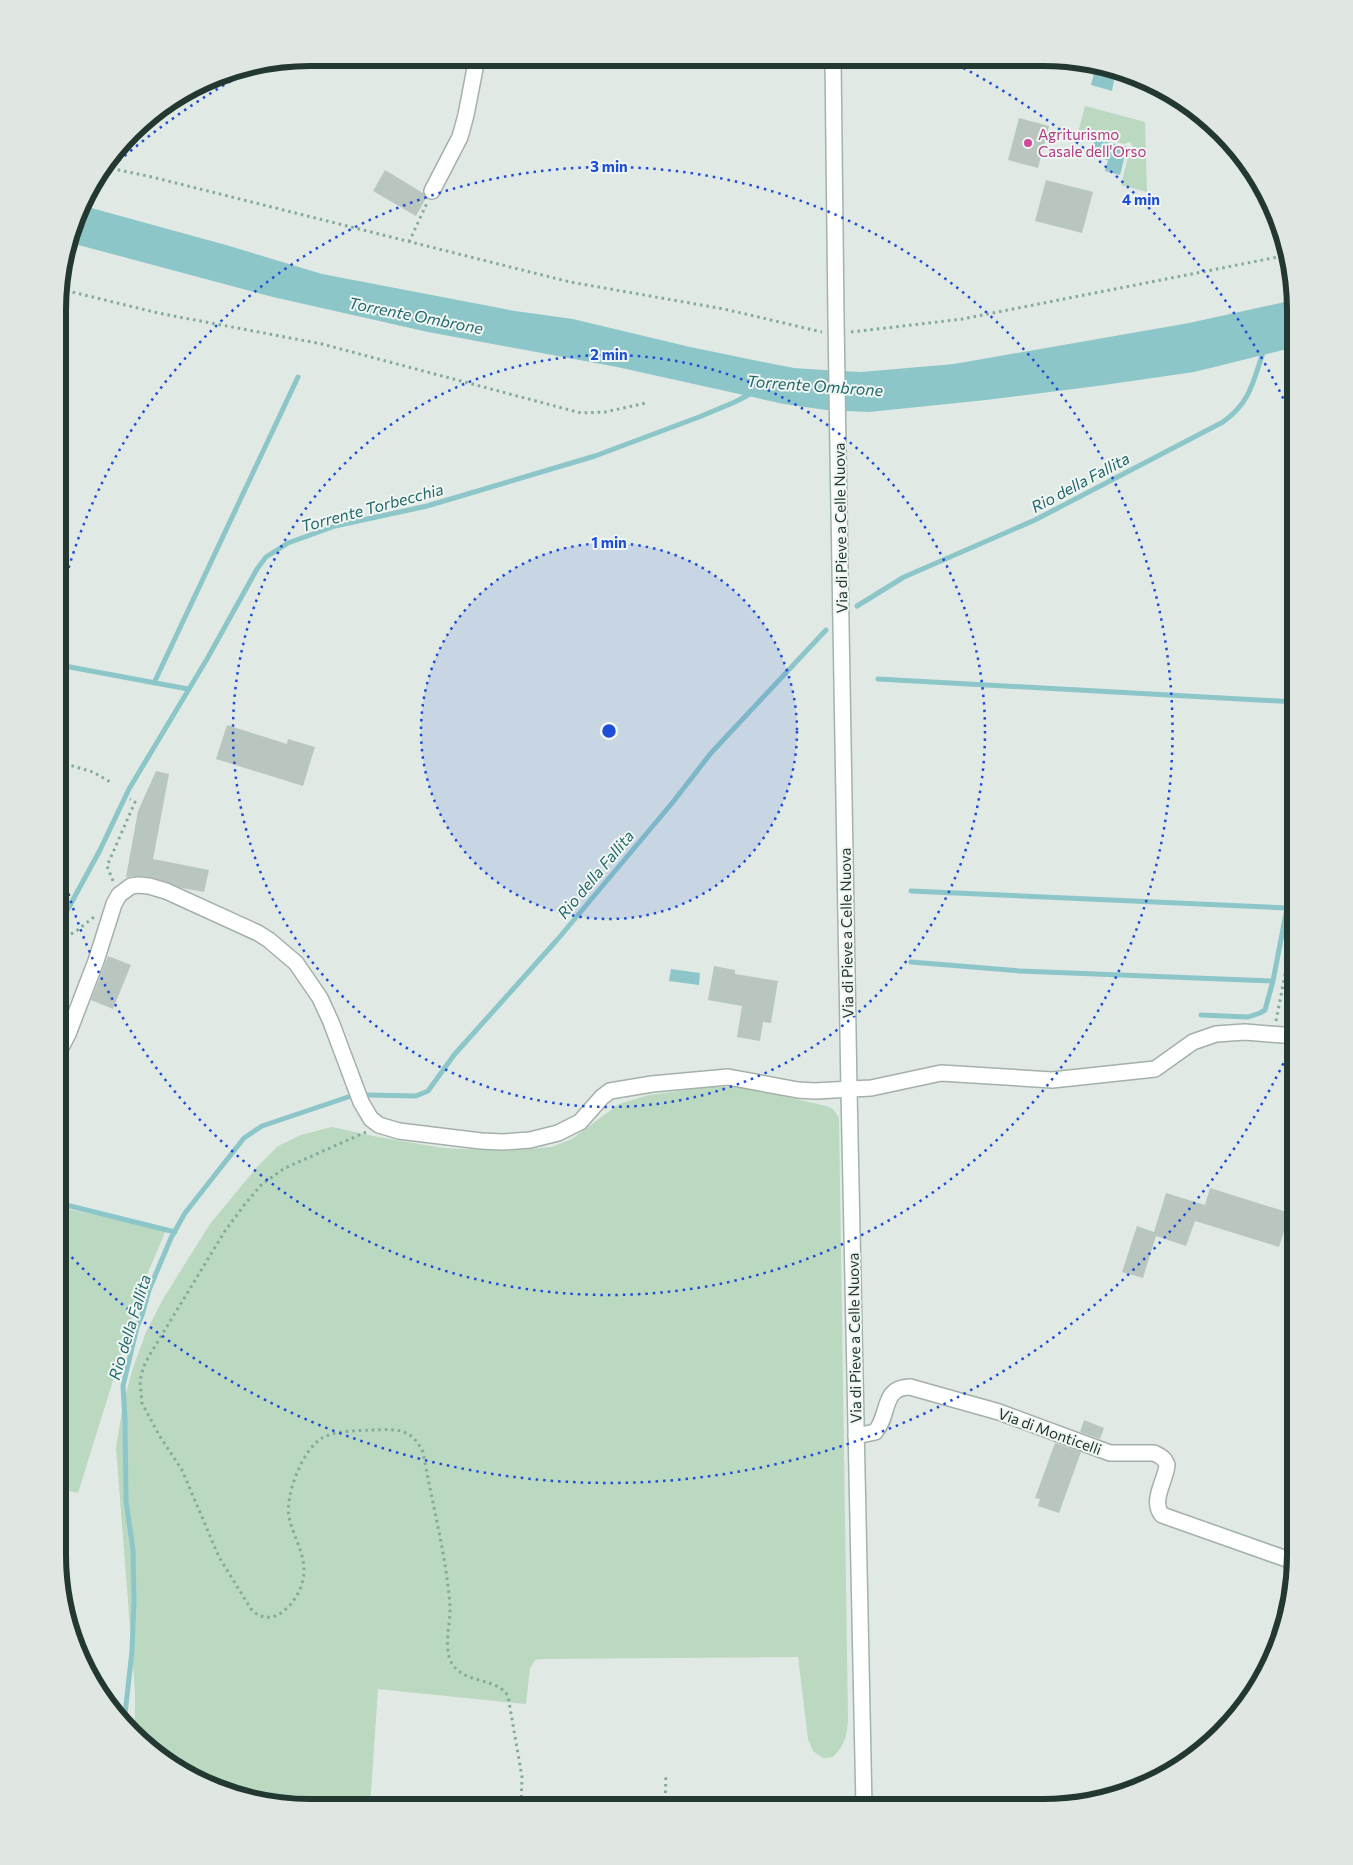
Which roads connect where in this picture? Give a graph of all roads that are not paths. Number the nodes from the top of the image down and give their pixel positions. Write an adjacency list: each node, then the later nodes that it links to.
1 (475, 66): 3 (street)
2 (833, 66): 6 (street, Via di Pieve a Celle Nuova, bridge)
3 (432, 191)
4 (66, 1035): 6 (street)
5 (1287, 1035): 6 (street)
6 (849, 1090): 7 (street, Via di Pieve a Celle Nuova)
7 (856, 1436): 8 (street, Via di Monticelli); 9 (street, Via di Pieve a Celle Nuova)
8 (1287, 1559)
9 (864, 1799)

